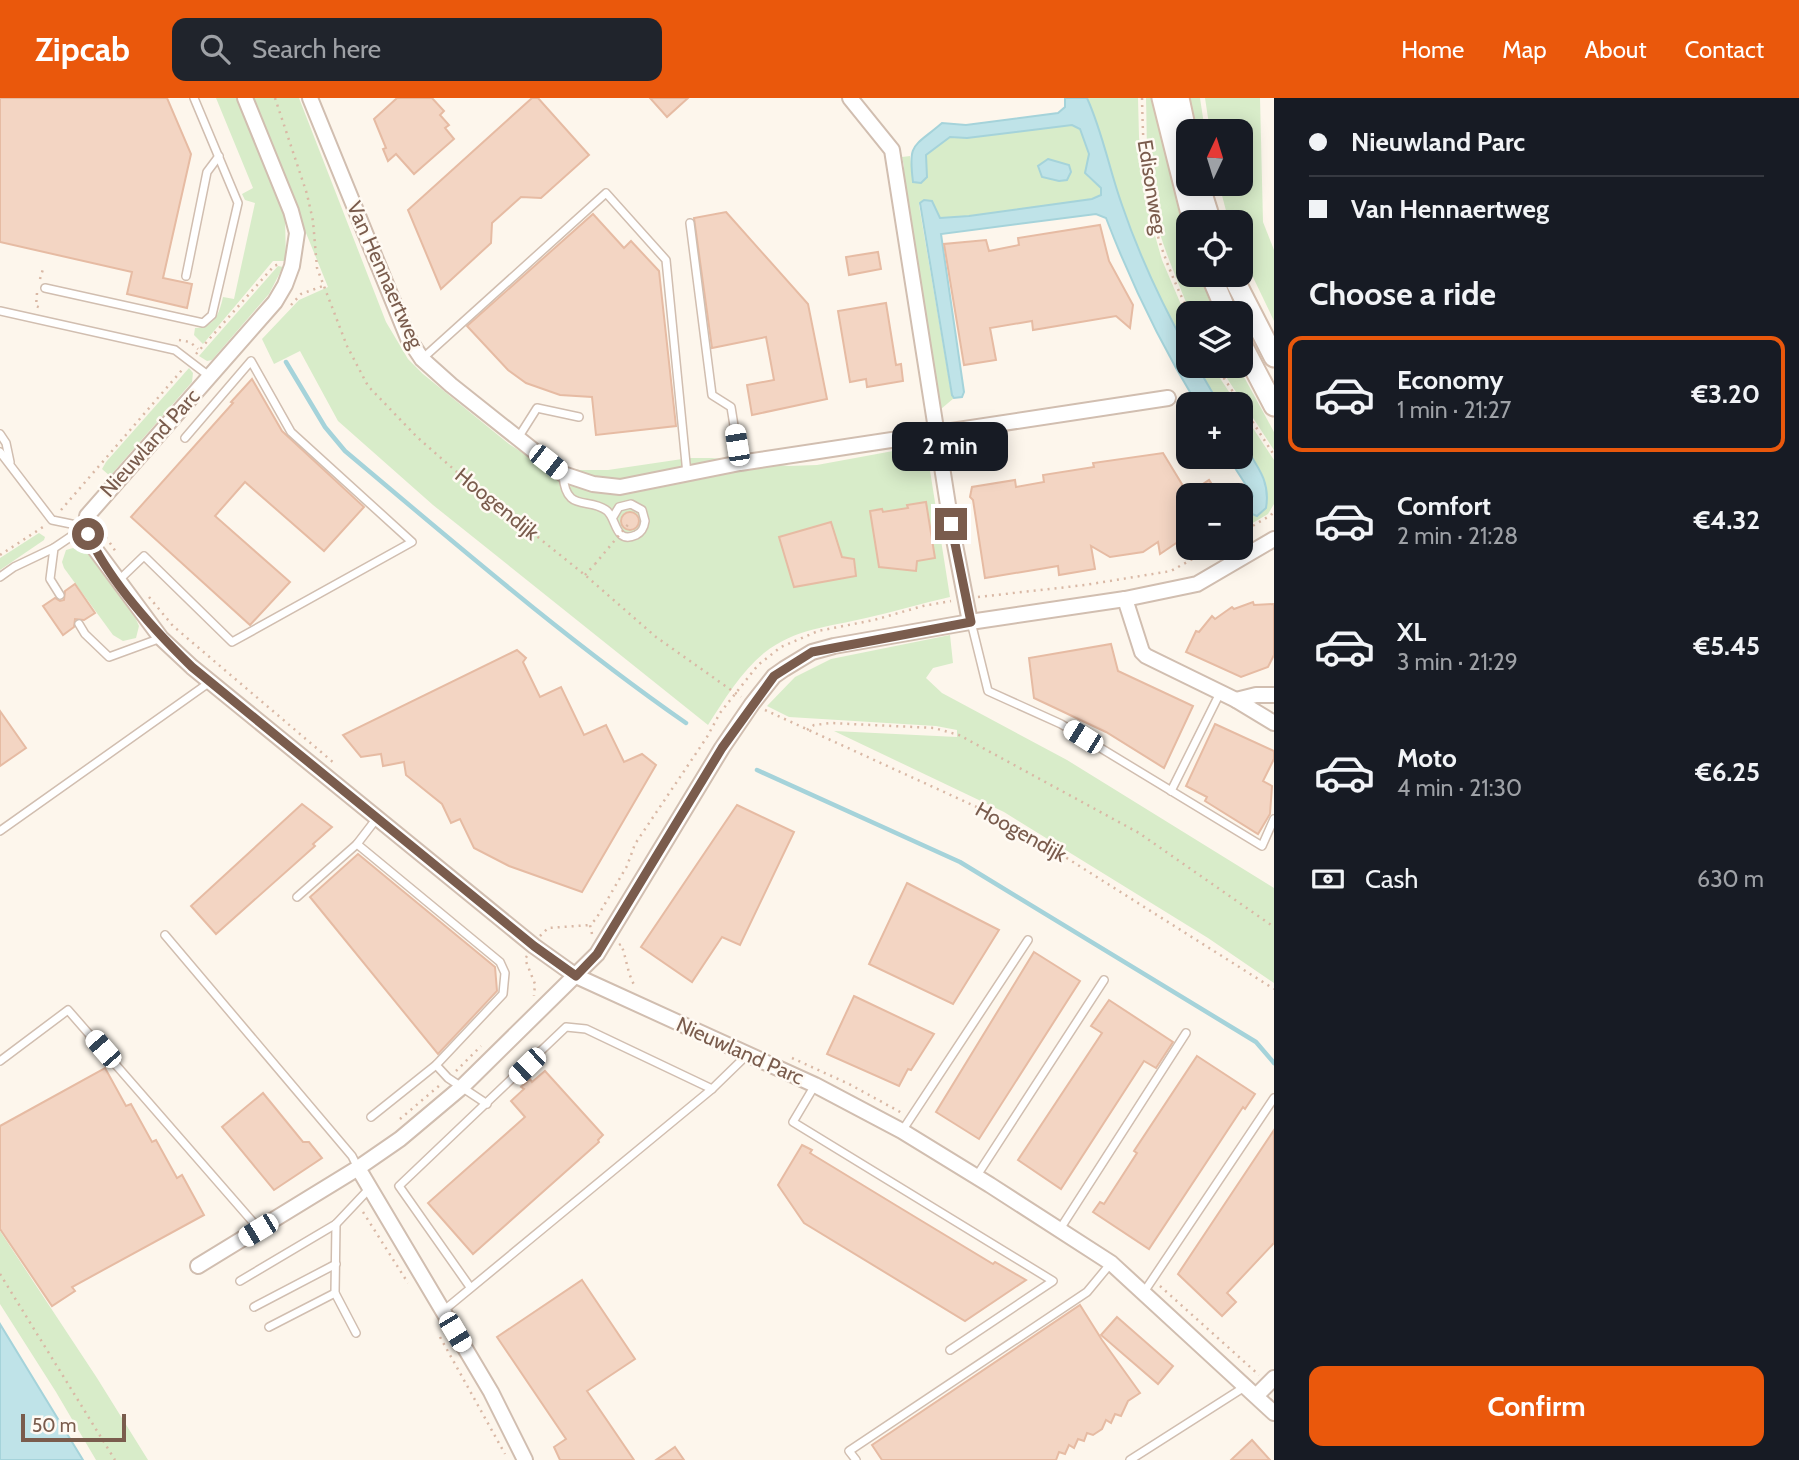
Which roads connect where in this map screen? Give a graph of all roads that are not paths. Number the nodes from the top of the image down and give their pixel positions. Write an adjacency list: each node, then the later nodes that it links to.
1 (194, 98): 8 (lane)
2 (245, 98): 18 (street, Nieuwland Parc)
3 (310, 98): 16 (street, Van Hennaertweg)
4 (850, 98): 22 (street)
5 (1162, 98): 9 (main road, Edisonweg)
6 (1179, 98): 7 (main road, Edisonweg)
7 (1184, 119)
8 (219, 156): 11 (lane); 13 (lane)
9 (1190, 210)
10 (690, 223): 28 (lane)
11 (186, 276)
12 (1238, 287): 15 (main road)
13 (45, 288)
14 (0, 311): 18 (lane)
15 (1274, 357)
16 (422, 359): 25 (street, Van Hennaertweg); 31 (lane)
17 (1253, 366): 20 (main road)
18 (209, 376): 34 (street, Nieuwland Parc)
19 (1168, 398): 22 (street, Van Hennaertweg)
20 (1274, 406)
21 (579, 417): 25 (lane)
22 (936, 433): 28 (street, Van Hennaertweg); 41 (street)
23 (0, 434): 29 (lane)
24 (185, 438): 38 (lane)
25 (518, 438): 30 (street, Van Hennaertweg)
26 (0, 452): 29 (lane)
27 (0, 458): 29 (lane)
28 (740, 463): 31 (street, Van Hennaertweg)
29 (11, 467): 34 (lane)
30 (563, 474): 32 (street, Van Hennaertweg); 33 (lane)
31 (687, 474): 32 (street, Van Hennaertweg)
32 (632, 494): 33 (lane); 33 (lane)
33 (613, 517)
34 (86, 527): 36 (lane); 38 (street, Nieuwland Parc)
35 (1274, 539): 40 (street)
36 (54, 548): 37 (lane); 39 (lane)
37 (0, 578)
38 (118, 582): 43 (street, Nieuwland Parc)
39 (60, 595)
40 (1125, 599): 41 (street); 45 (street)
41 (971, 622): 49 (lane); 57 (street)
42 (79, 624): 43 (lane)
43 (162, 638): 44 (street, Nieuwland Parc)
44 (210, 681): 50 (street, Nieuwland Parc); 52 (lane)
45 (1220, 693): 47 (street); 49 (lane)
46 (1274, 695): 47 (street)
47 (1236, 700): 48 (street)
48 (1274, 723)
49 (1171, 791): 51 (lane)
50 (377, 817): 53 (lane); 57 (street, Nieuwland Parc)
51 (1274, 819)
52 (0, 831)
53 (357, 844): 54 (lane); 62 (lane)
54 (297, 897)
55 (165, 935): 70 (lane)
56 (1028, 940): 69 (lane)
57 (576, 976): 60 (street, Nieuwland Parc); 64 (street)
58 (1104, 980): 71 (lane)
59 (1186, 1033): 75 (lane)
60 (747, 1055): 63 (street, Nieuwland Parc); 65 (lane)
61 (0, 1061): 74 (lane)
62 (436, 1065): 64 (lane); 68 (lane)
63 (815, 1085): 69 (street, Nieuwland Parc); 87 (lane)
64 (463, 1086): 67 (lane); 70 (street)
65 (712, 1089): 67 (lane); 80 (lane)
66 (1274, 1098): 81 (lane)
67 (488, 1104): 80 (lane)
68 (370, 1117)
69 (902, 1131): 71 (street, Nieuwland Parc)
70 (358, 1168): 72 (street); 74 (street)
71 (975, 1177): 75 (street, Nieuwland Parc)
72 (369, 1189): 73 (lane); 84 (street)
73 (336, 1224): 77 (lane); 79 (lane)
74 (258, 1230): 78 (street)
75 (1059, 1230): 76 (street, Nieuwland Parc)
76 (1111, 1263): 81 (street, Nieuwland Parc); 92 (lane)
77 (335, 1264): 82 (lane); 83 (lane)
78 (198, 1266)
79 (240, 1281)
80 (470, 1287): 84 (lane)
81 (1144, 1292): 89 (street, Nieuwland Parc)
82 (335, 1293): 85 (lane); 86 (lane)
83 (254, 1307)
84 (443, 1312): 91 (street)
85 (269, 1328)
86 (356, 1333)
87 (950, 1350)
88 (1274, 1378): 89 (street)
89 (1252, 1390): 90 (street, Nieuwland Parc); 93 (lane)
90 (1274, 1412)
91 (525, 1460)
92 (856, 1460)
93 (1130, 1460)

